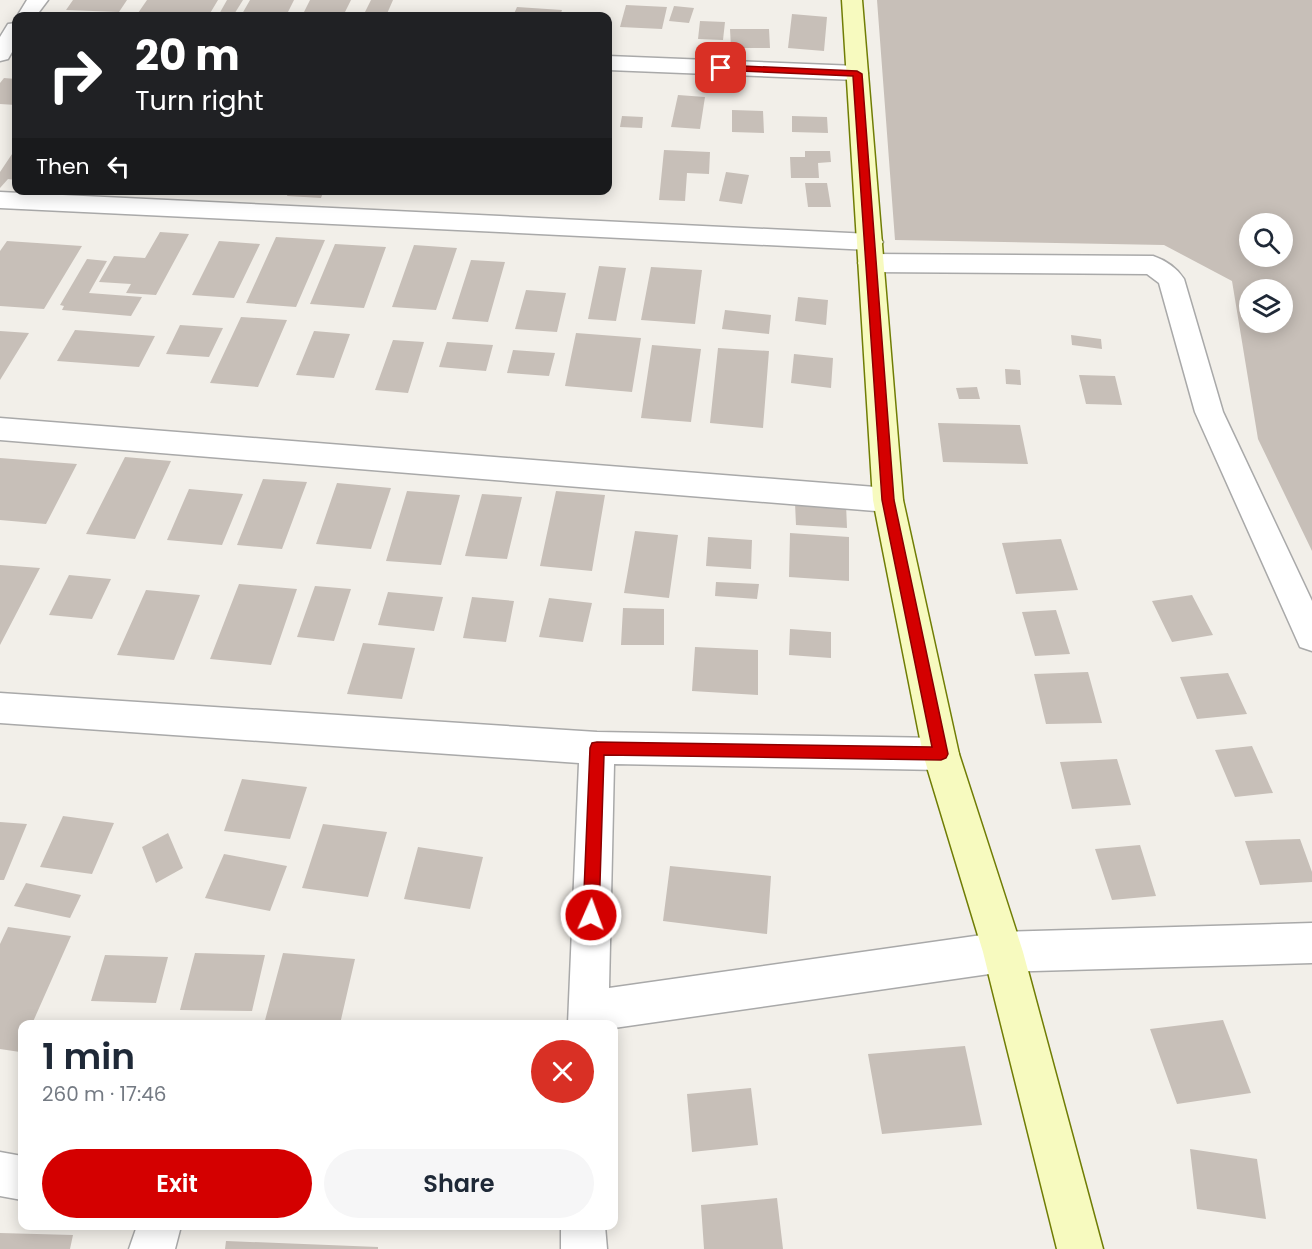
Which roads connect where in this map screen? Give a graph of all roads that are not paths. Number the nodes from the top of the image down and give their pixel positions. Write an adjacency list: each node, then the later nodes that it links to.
1 (852, 0): 3 (street)
2 (612, 63): 3 (street)
3 (857, 74): 5 (street)
4 (0, 200): 5 (street)
5 (870, 252): 7 (street); 8 (street)
6 (0, 429): 7 (street)
7 (888, 500): 11 (street)
8 (1312, 637)
9 (0, 708): 10 (street)
10 (597, 748): 11 (street); 14 (street)
11 (941, 754): 13 (street)
12 (1312, 943): 13 (street)
13 (1003, 952): 14 (street); 21 (street)
14 (588, 1018)
15 (0, 1174): 16 (street)
16 (18, 1177)
17 (158, 1230): 19 (street)
18 (584, 1230): 20 (street)
19 (152, 1249)
20 (584, 1249)
21 (1080, 1249)

